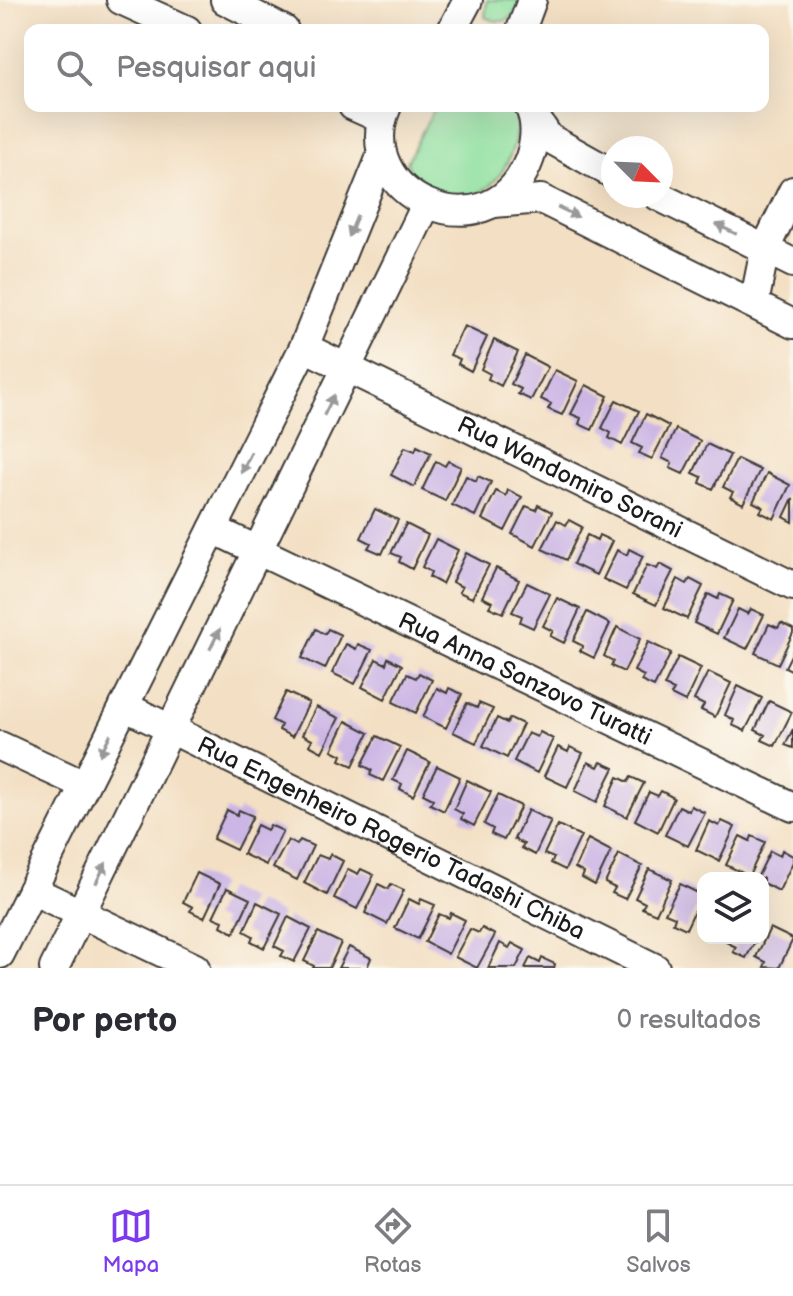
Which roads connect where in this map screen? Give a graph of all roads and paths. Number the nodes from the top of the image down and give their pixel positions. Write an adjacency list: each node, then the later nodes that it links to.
1 (121, 0): 5 (street)
2 (225, 0): 6 (street)
3 (468, 0): 7 (street)
4 (532, 0): 8 (street)
5 (174, 24)
6 (272, 24)
7 (455, 24)
8 (523, 24)
9 (531, 112): 15 (street)
10 (532, 112): 13 (street)
11 (384, 113): 12 (street)
12 (382, 154): 17 (street); 22 (street, one-way to 22)
13 (601, 167)
14 (793, 191): 18 (street)
15 (494, 203): 17 (street); 20 (street, one-way to 20)
16 (673, 203): 18 (street, one-way to 16)
17 (426, 205): 23 (street)
18 (765, 249): 19 (street); 20 (street)
19 (793, 263)
20 (754, 304): 21 (street)
21 (793, 324)
22 (304, 347): 23 (street, Rua Wandomiro Sorani); 24 (street, one-way to 24)
23 (347, 368): 25 (street, one-way to 23); 26 (street, Rua Wandomiro Sorani)
24 (213, 529): 25 (street, Rua Anna Sanzovo Turatti); 27 (street)
25 (258, 550): 28 (street, one-way to 25); 31 (street, Rua Anna Sanzovo Turatti)
26 (793, 586)
27 (124, 706): 28 (street, Rua Engenheiro Rogerio Tadashi Chiba); 30 (street, one-way to 30)
28 (171, 728): 33 (street, one-way to 28); 37 (street, Rua Engenheiro Rogerio Tadashi Chiba)
29 (0, 746): 30 (street)
30 (84, 785): 32 (street)
31 (793, 807)
32 (32, 890): 33 (street); 34 (street)
33 (82, 912): 35 (street); 36 (street)
34 (0, 954)
35 (54, 968)
36 (195, 968)
37 (655, 968)

